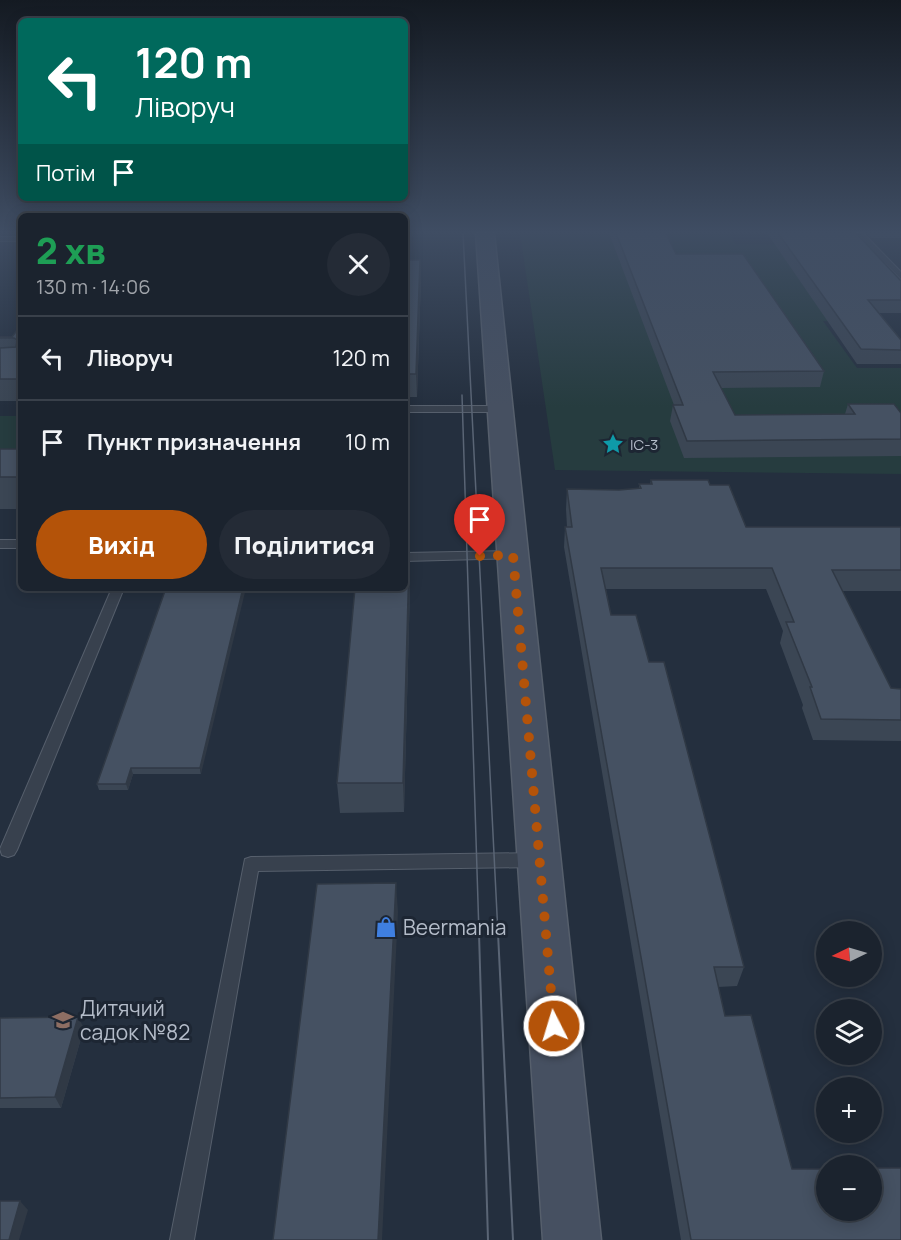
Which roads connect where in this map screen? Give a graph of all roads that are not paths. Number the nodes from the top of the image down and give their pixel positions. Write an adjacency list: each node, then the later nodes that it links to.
1 (490, 291): 3 (main road)
2 (408, 409): 3 (lane)
3 (499, 409): 6 (main road)
4 (0, 544): 5 (lane)
5 (18, 544)
6 (513, 555): 7 (lane); 10 (main road)
7 (408, 557)
8 (117, 591): 9 (lane)
9 (8, 850)
10 (540, 860): 11 (lane); 12 (main road)
11 (182, 1240)
12 (572, 1240)

